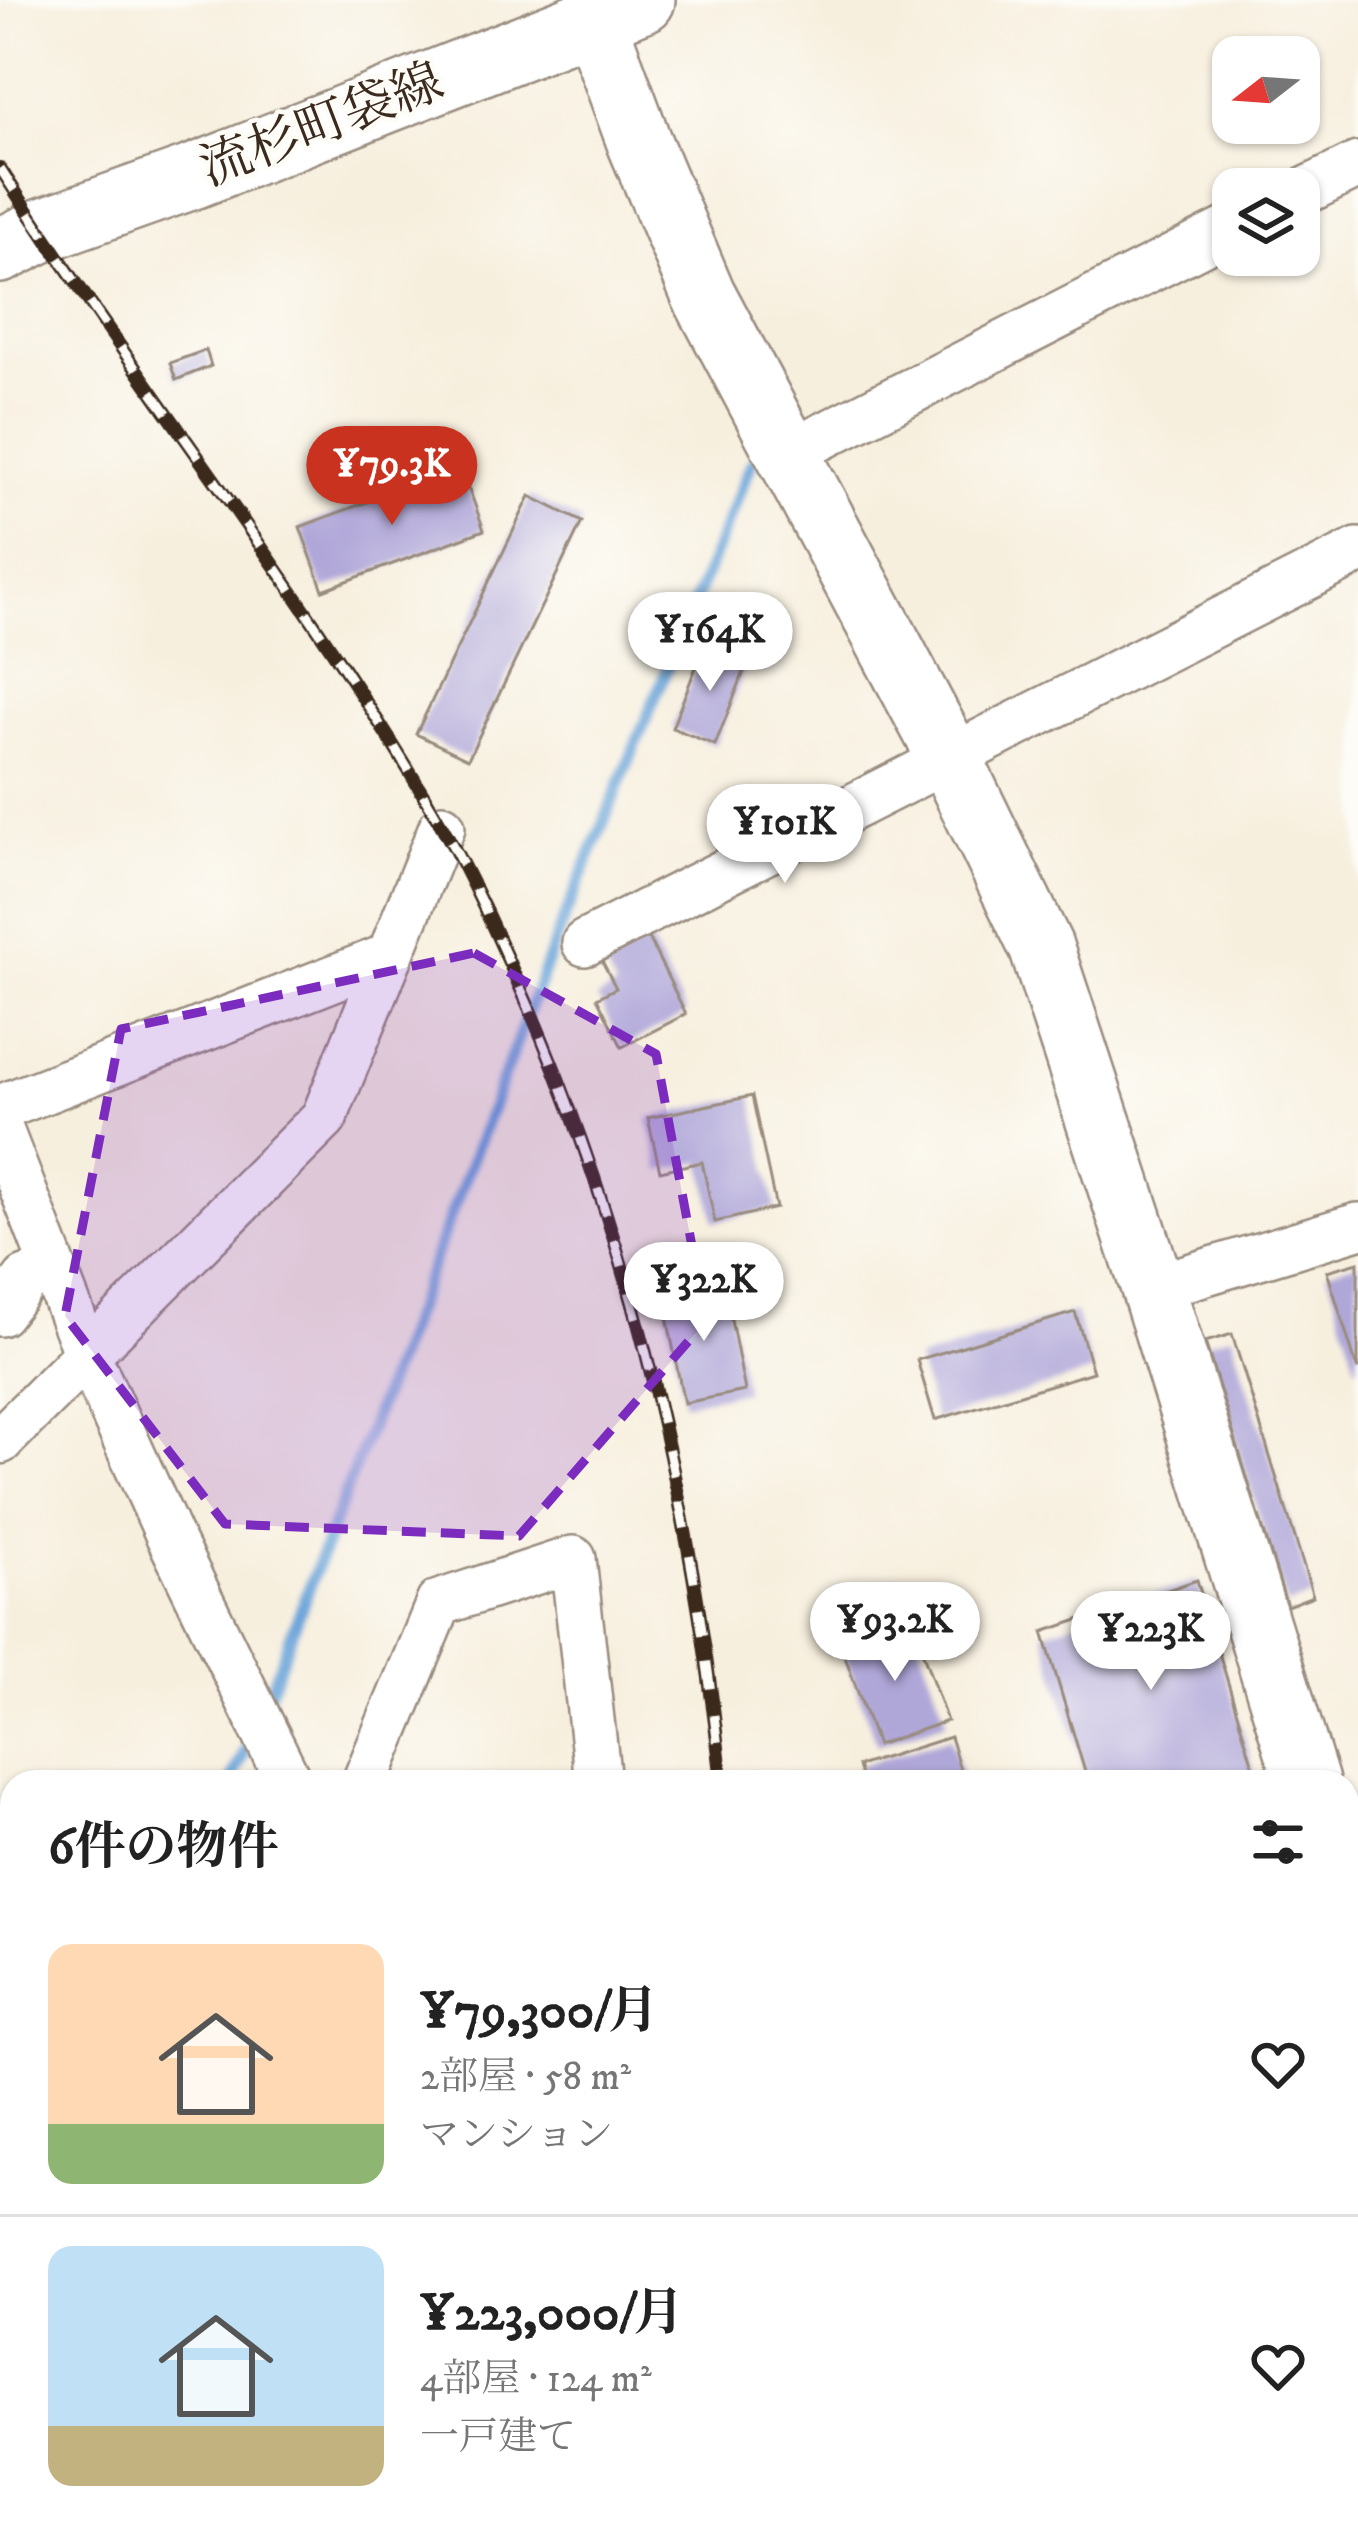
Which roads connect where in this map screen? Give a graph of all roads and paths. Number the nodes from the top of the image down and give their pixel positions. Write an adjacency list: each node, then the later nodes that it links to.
1 (583, 14): 5 (street, 流杉町袋線); 6 (street)
2 (1358, 165): 3 (street)
3 (1320, 184)
4 (1212, 238): 6 (street)
5 (0, 250)
6 (790, 453): 8 (street)
7 (1358, 551): 8 (street)
8 (949, 757): 10 (street); 16 (street)
9 (442, 826): 11 (street)
10 (585, 943)
11 (390, 956): 12 (street); 18 (street)
12 (0, 1108)
13 (0, 1130): 15 (street)
14 (1358, 1226): 16 (street)
15 (53, 1269): 17 (street); 18 (street)
16 (1154, 1288): 23 (street)
17 (0, 1313)
18 (86, 1352): 19 (street); 20 (street)
19 (0, 1441)
20 (274, 1770)
21 (370, 1770): 22 (street)
22 (597, 1770)
23 (1303, 1770)

